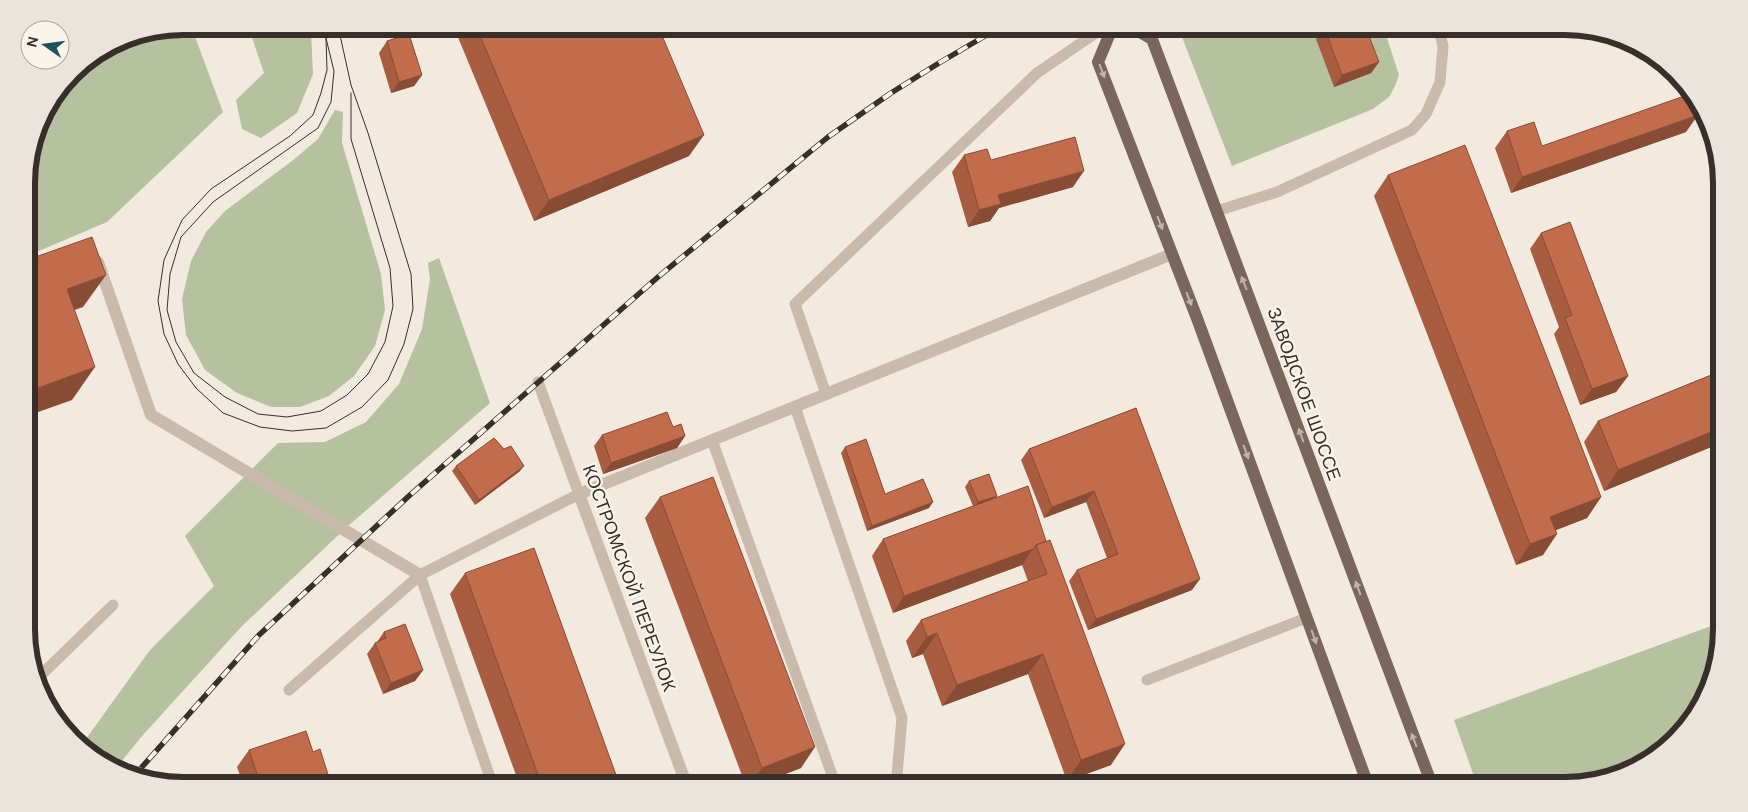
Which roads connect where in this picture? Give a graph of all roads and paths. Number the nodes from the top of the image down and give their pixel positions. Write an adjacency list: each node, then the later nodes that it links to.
1 (1093, 35): 9 (lane)
2 (1110, 35): 7 (main road, one-way to 7)
3 (1145, 35): 5 (main road, ЗАВОДСКОЕ ШОССЕ)
4 (1440, 35): 5 (lane)
5 (1217, 211): 24 (main road, ЗАВОДСКОЕ ШОССЕ, one-way to 5)
6 (92, 246): 13 (street)
7 (1172, 254): 9 (street); 15 (main road, one-way to 15)
8 (538, 382): 12 (lane, КОСТРОМСКОЙ ПЕРЕУЛОК)
9 (826, 394): 10 (street)
10 (795, 407): 11 (street); 22 (lane)
11 (712, 440): 12 (street); 21 (lane)
12 (579, 494): 13 (lane); 20 (street, КОСТРОМСКОЙ ПЕРЕУЛОК)
13 (420, 575): 18 (lane); 19 (lane)
14 (113, 605): 16 (lane)
15 (1306, 618): 17 (lane); 23 (main road, one-way to 23)
16 (42, 674)
17 (1147, 680)
18 (289, 690)
19 (490, 777)
20 (684, 777)
21 (833, 777)
22 (897, 777)
23 (1365, 777)
24 (1429, 777)

